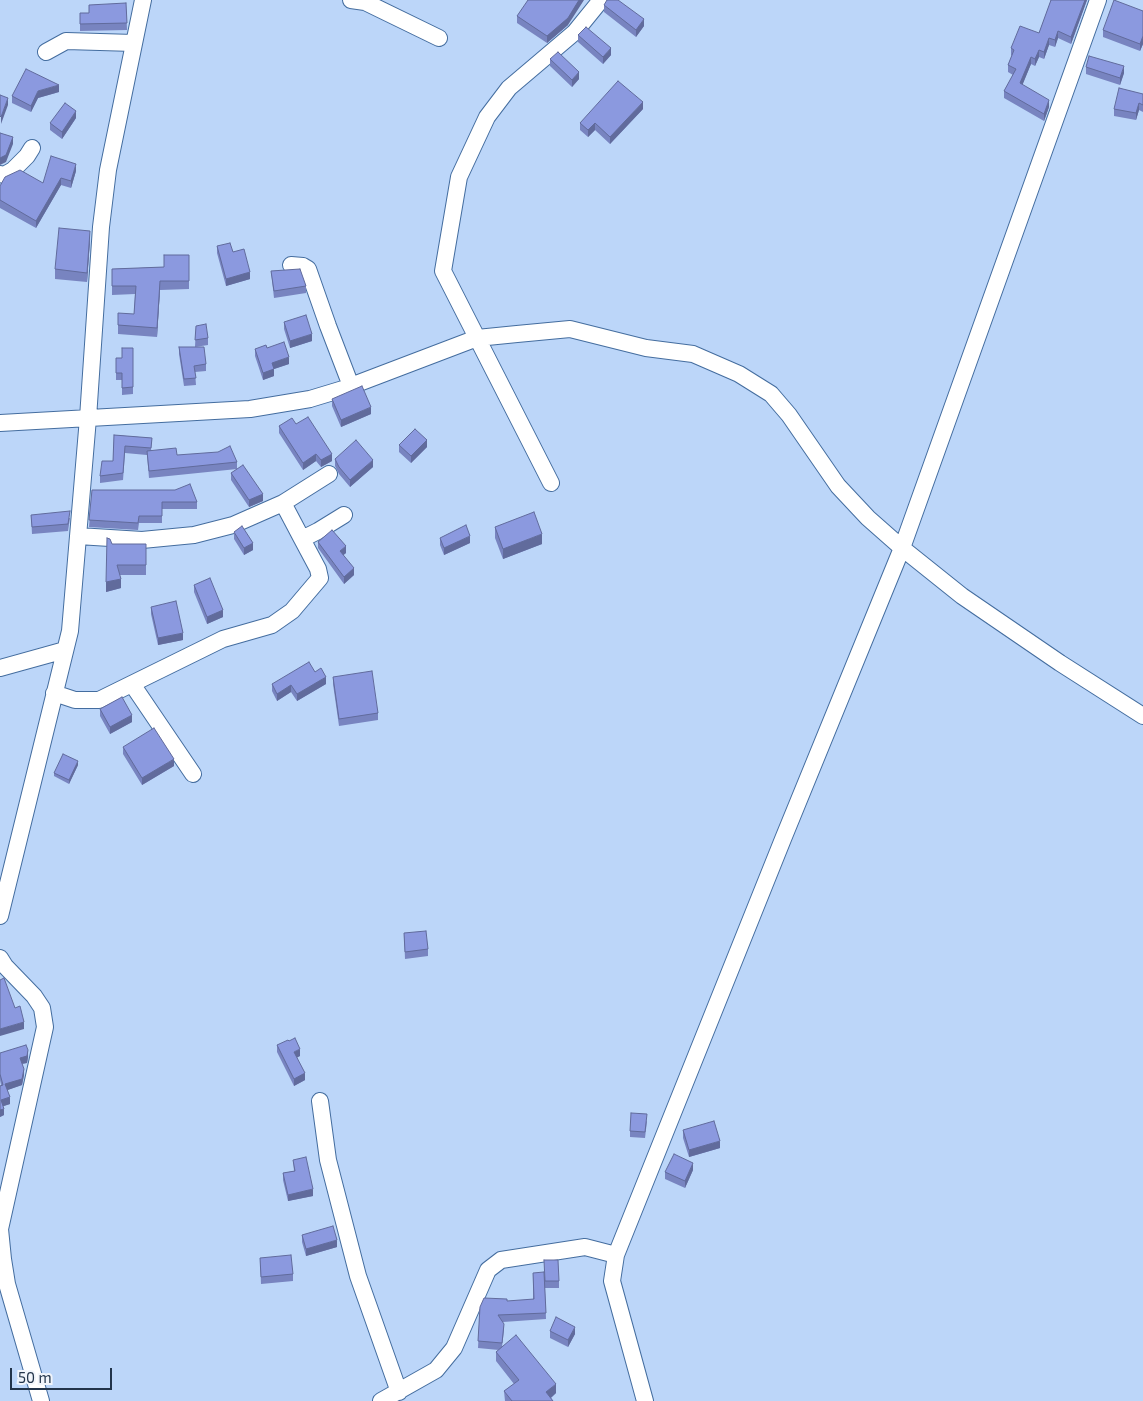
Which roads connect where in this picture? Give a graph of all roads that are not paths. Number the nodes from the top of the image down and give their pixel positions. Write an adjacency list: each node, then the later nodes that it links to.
1 (143, 0): 6 (street)
2 (351, 0): 5 (street)
3 (601, 0): 11 (street)
4 (1098, 0): 21 (street)
5 (440, 38)
6 (134, 43): 7 (street); 13 (street)
7 (46, 52)
8 (32, 148): 9 (street)
9 (0, 174)
10 (291, 266): 12 (street)
11 (477, 338): 12 (street); 16 (street); 21 (street)
12 (351, 386): 13 (street)
13 (88, 418): 14 (street); 19 (street)
14 (0, 422)
15 (329, 474): 17 (street)
16 (551, 483)
17 (283, 503): 19 (street); 20 (street)
18 (344, 515): 20 (street)
19 (78, 536): 22 (street)
20 (302, 539): 24 (street)
21 (902, 548): 26 (street); 31 (street)
22 (65, 650): 23 (street); 25 (street)
23 (0, 668)
24 (132, 684): 25 (street); 27 (street)
25 (54, 693): 28 (street)
26 (1143, 716)
27 (193, 774)
28 (0, 916)
29 (0, 958): 33 (street)
30 (320, 1101): 32 (street)
31 (616, 1255): 32 (street); 35 (street)
32 (399, 1392): 34 (street)
33 (41, 1401)
34 (381, 1401)
35 (645, 1401)

